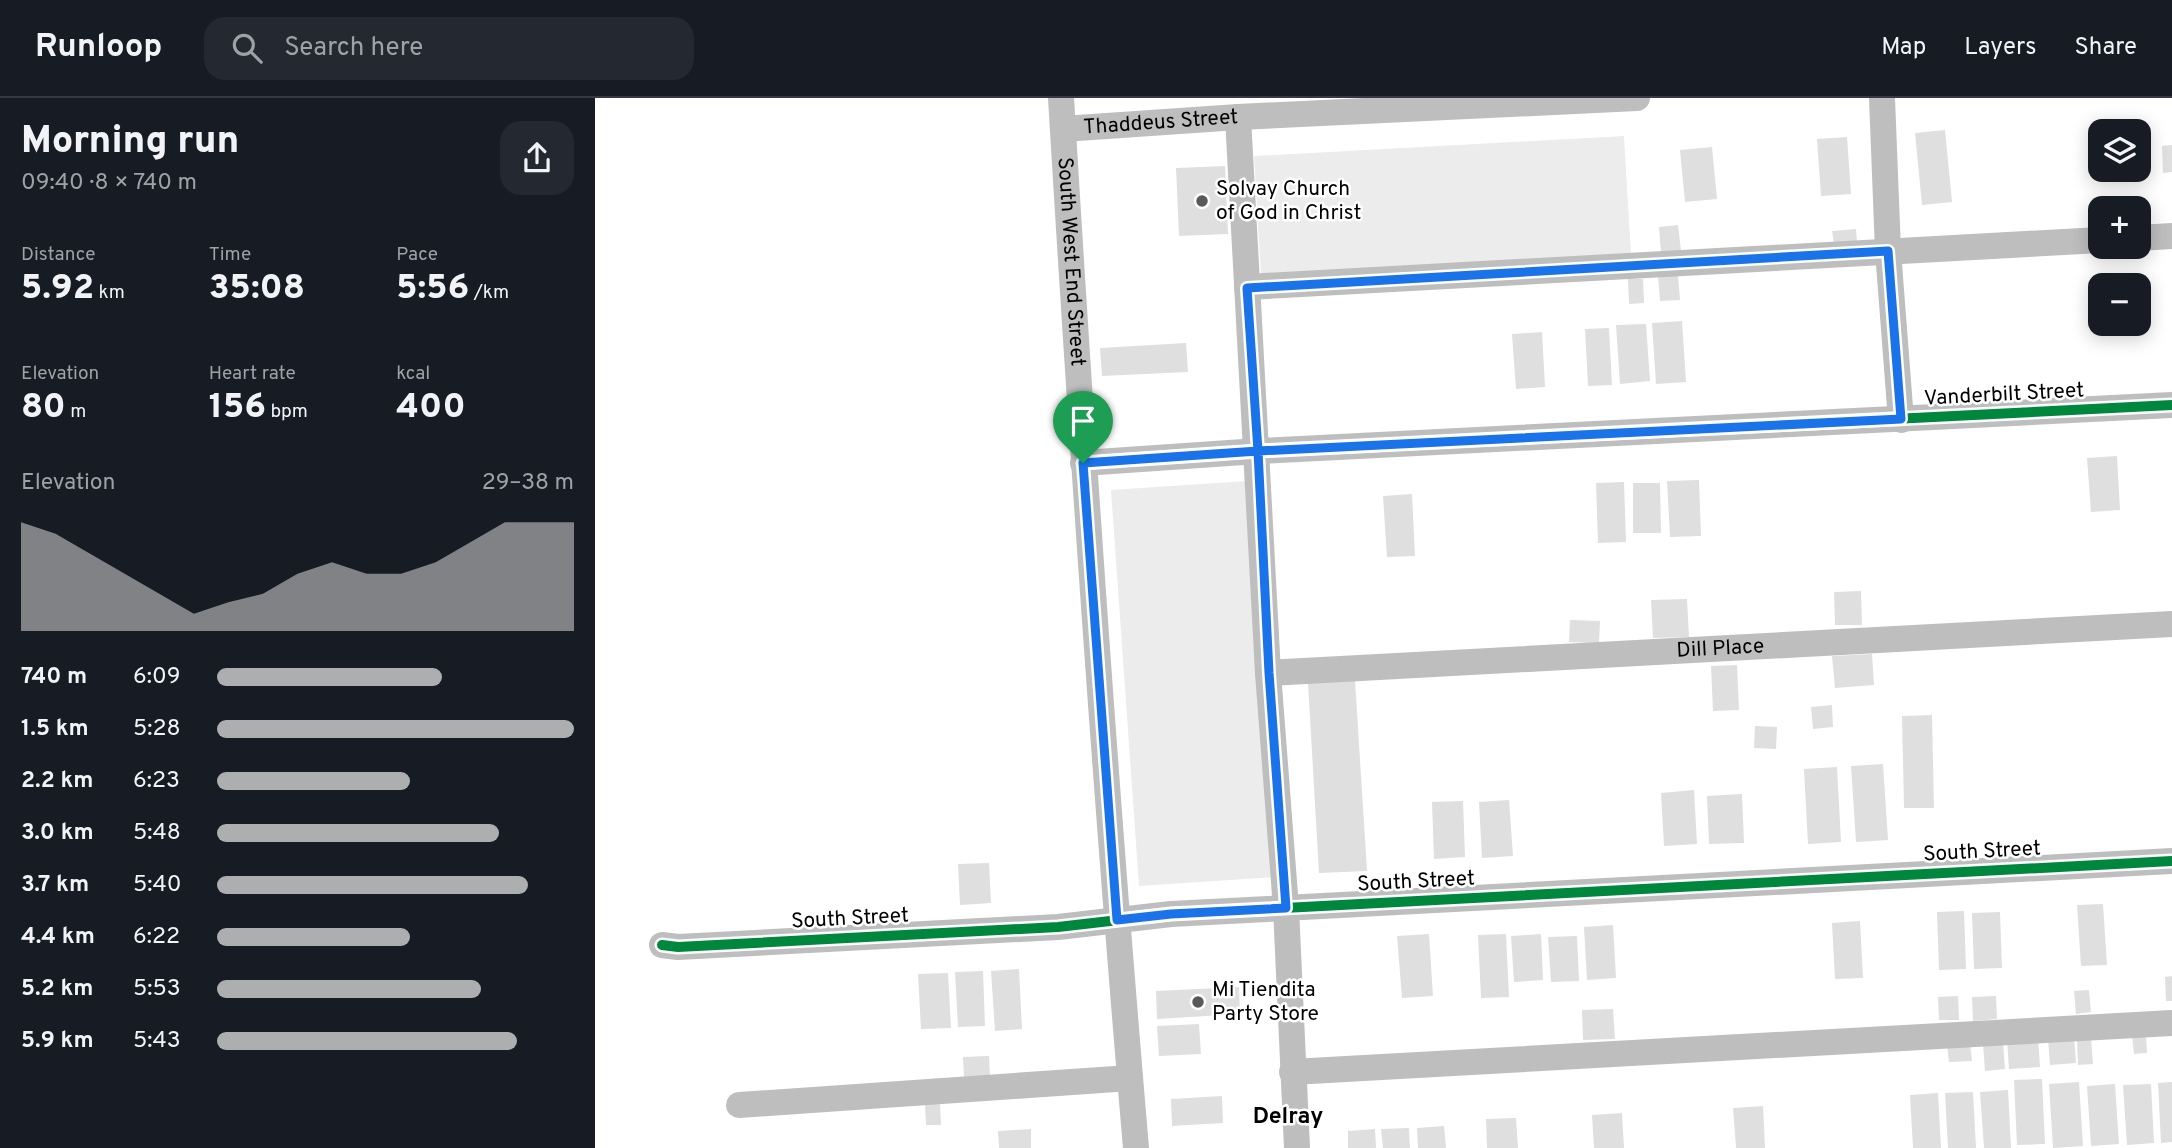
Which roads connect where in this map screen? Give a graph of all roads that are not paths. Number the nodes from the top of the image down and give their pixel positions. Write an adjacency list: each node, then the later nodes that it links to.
1 (1061, 98): 6 (street, South West End Street)
2 (1637, 98): 4 (street, Thaddeus Street)
3 (1882, 98): 10 (street)
4 (1469, 102): 5 (street, Thaddeus Street)
5 (1238, 117): 6 (street, Thaddeus Street); 11 (street)
6 (1063, 128): 15 (street, South West End Street)
7 (2172, 236): 8 (street)
8 (2151, 237)
9 (2088, 241): 10 (street)
10 (1888, 251): 11 (street); 13 (street)
11 (1247, 288): 14 (street)
12 (2172, 405): 13 (street, Vanderbilt Street)
13 (1901, 419): 14 (street, Vanderbilt Street)
14 (1258, 451): 15 (street, Vanderbilt Street); 17 (street)
15 (1083, 463): 20 (street, South West End Street)
16 (2172, 624): 17 (street, Dill Place)
17 (1269, 673): 19 (street)
18 (2172, 861): 19 (street, South Street)
19 (1286, 908): 20 (street, South Street); 23 (street)
20 (1117, 920): 21 (street, South Street); 24 (street, South West End Street)
21 (662, 945)
22 (2172, 1023): 23 (street)
23 (1293, 1073): 27 (street)
24 (1130, 1078): 25 (street); 26 (street, South West End Street)
25 (739, 1105)
26 (1136, 1148)
27 (1297, 1148)

